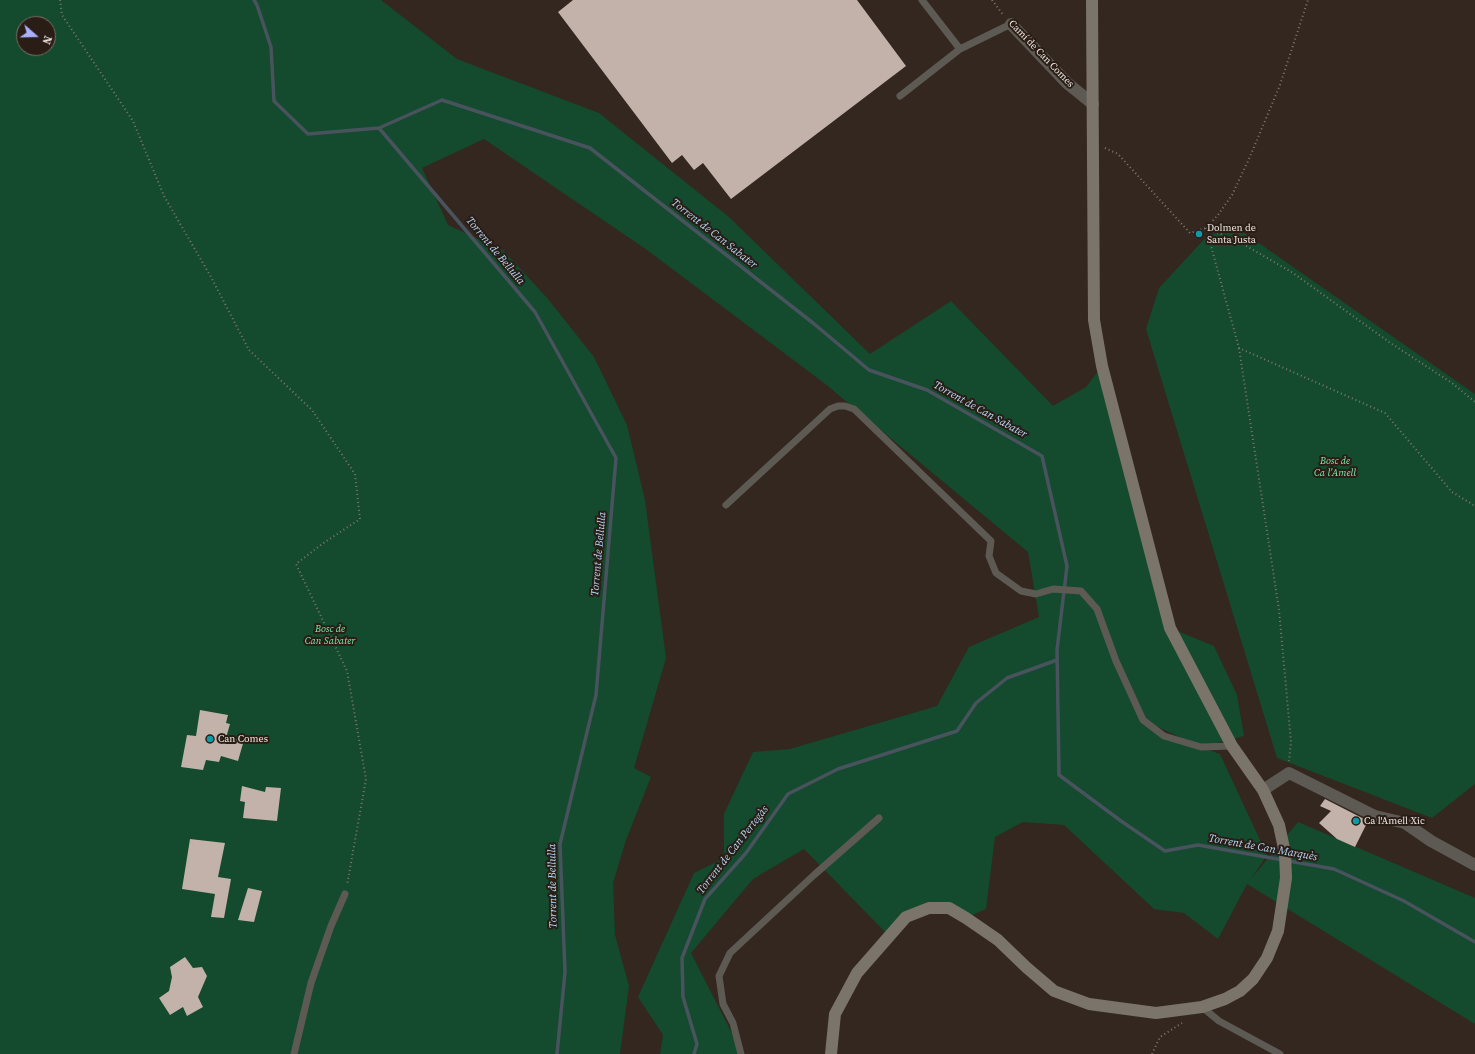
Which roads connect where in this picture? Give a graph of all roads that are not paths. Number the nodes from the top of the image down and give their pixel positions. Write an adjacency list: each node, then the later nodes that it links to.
1 (922, 0): 4 (lane)
2 (1092, 0): 6 (main road)
3 (1011, 24): 4 (lane); 6 (street, Camí de Can Comes)
4 (960, 49): 5 (lane)
5 (900, 96)
6 (1093, 104): 8 (main road)
7 (726, 506): 8 (lane)
8 (1232, 746): 9 (main road)
9 (1263, 790): 11 (street); 13 (main road)
10 (879, 818): 15 (lane)
11 (1475, 865)
12 (345, 894): 14 (lane)
13 (1202, 1007): 16 (main road); 17 (lane)
14 (294, 1054)
15 (741, 1054)
16 (831, 1054)
17 (1280, 1054)

